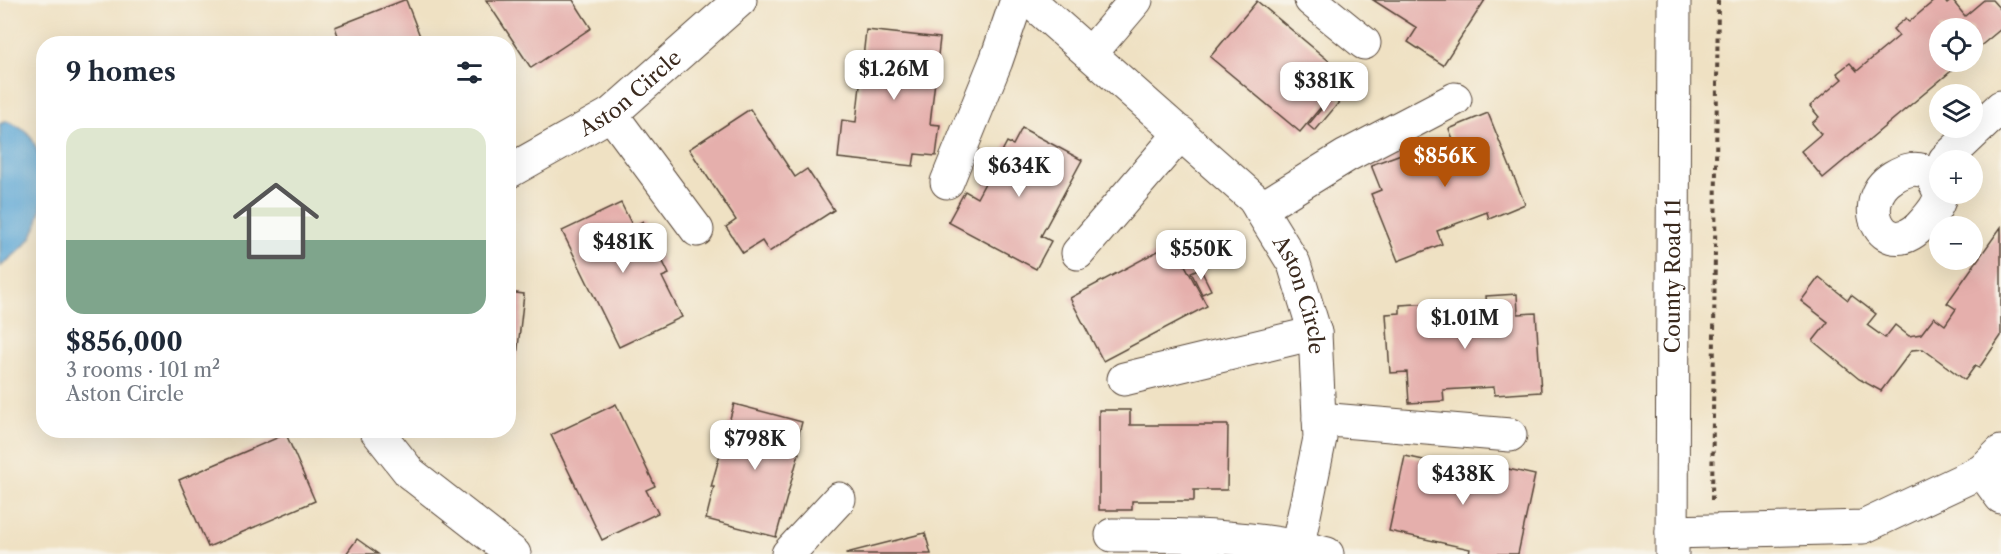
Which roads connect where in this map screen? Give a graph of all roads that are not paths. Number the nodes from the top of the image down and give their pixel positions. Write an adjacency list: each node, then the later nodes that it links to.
1 (740, 0): 11 (street, Aston Circle)
2 (1017, 0): 15 (street)
3 (1029, 0): 8 (street, Aston Circle)
4 (1137, 0): 8 (street)
5 (1311, 0): 7 (street)
6 (1674, 0): 28 (street, County Road 11)
7 (1364, 43)
8 (1091, 53): 12 (street, Aston Circle)
9 (1455, 99): 16 (street)
10 (2001, 108): 13 (street)
11 (611, 114): 14 (street, Aston Circle); 17 (street)
12 (1181, 133): 16 (street, Aston Circle); 18 (street)
13 (1963, 150)
14 (516, 167)
15 (947, 182)
16 (1260, 209): 19 (street, Aston Circle)
17 (697, 230)
18 (1078, 253)
19 (1315, 333): 20 (street); 21 (street, Aston Circle)
20 (1124, 379)
21 (1319, 419): 22 (street); 29 (street, Aston Circle)
22 (1510, 435)
23 (382, 438): 30 (street)
24 (1991, 462): 25 (street); 28 (street)
25 (2001, 497)
26 (839, 499): 31 (street)
27 (1112, 535): 29 (street)
28 (1672, 543)
29 (1307, 551)
30 (514, 554)
31 (788, 554)

